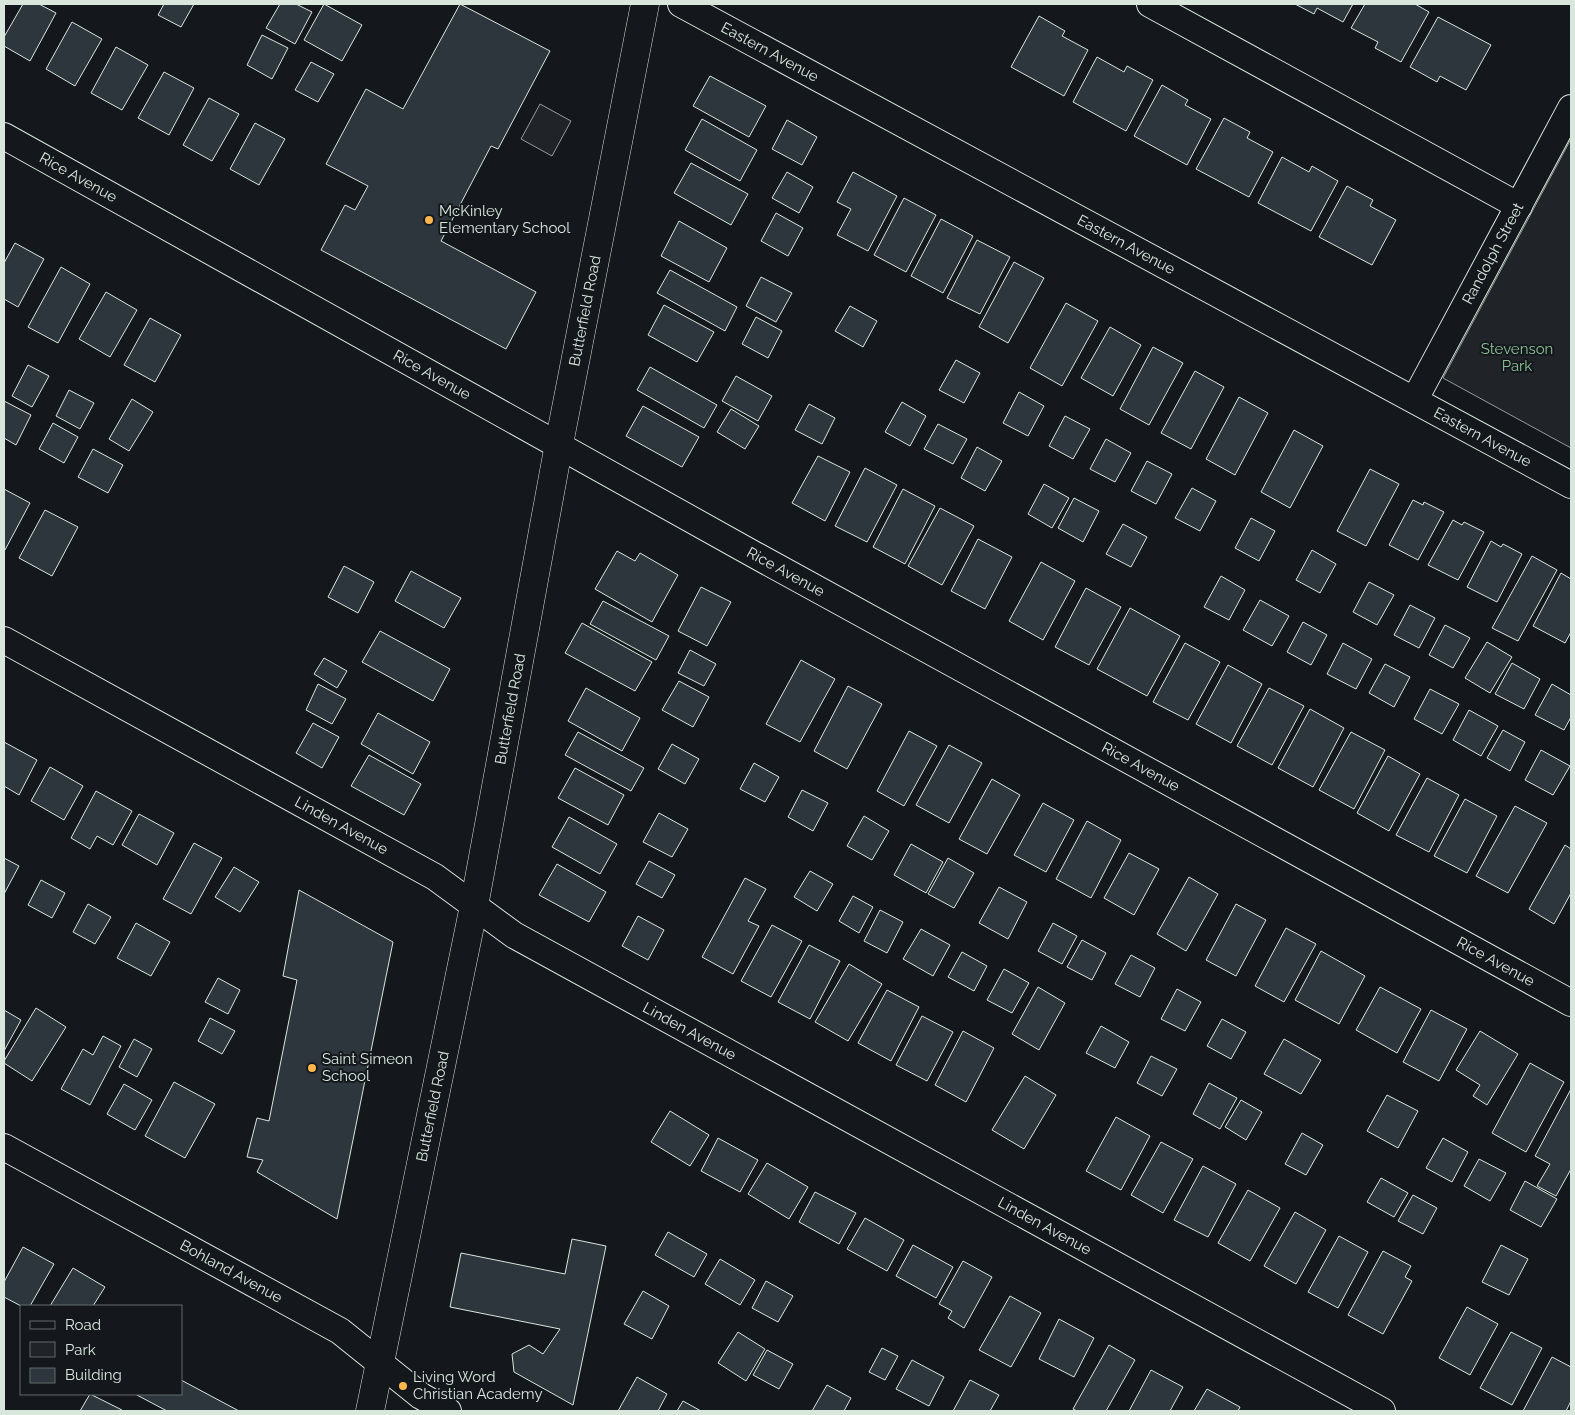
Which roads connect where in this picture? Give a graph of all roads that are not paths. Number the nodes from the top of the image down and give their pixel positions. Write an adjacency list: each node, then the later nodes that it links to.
1 (645, 4): 8 (main road, Butterfield Road)
2 (682, 4): 7 (street, Eastern Avenue)
3 (1150, 4): 6 (street)
4 (1571, 108): 6 (street, Randolph Street)
5 (4, 136): 8 (street, Rice Avenue)
6 (1519, 206): 7 (street, Randolph Street)
7 (1416, 399): 9 (street, Eastern Avenue)
8 (559, 444): 11 (main road, Butterfield Road); 12 (street, Rice Avenue)
9 (1571, 485)
10 (4, 640): 11 (street, Linden Avenue)
11 (474, 906): 14 (main road, Butterfield Road); 17 (street, Linden Avenue)
12 (1571, 1003)
13 (4, 1147): 14 (street, Bohland Avenue)
14 (380, 1363): 15 (main road, Butterfield Road); 16 (street, Bohland Avenue)
15 (370, 1411)
16 (448, 1411)
17 (1382, 1411)

